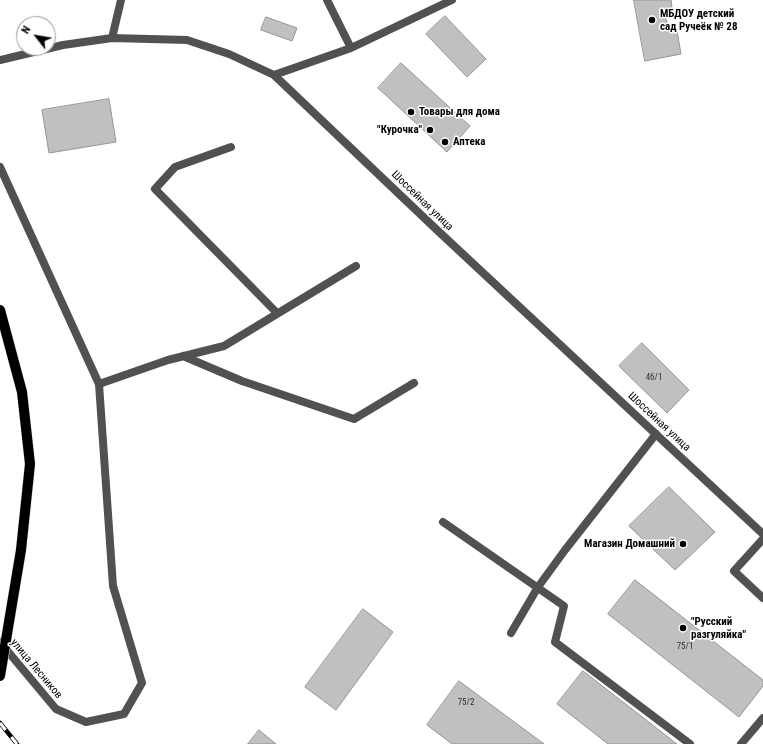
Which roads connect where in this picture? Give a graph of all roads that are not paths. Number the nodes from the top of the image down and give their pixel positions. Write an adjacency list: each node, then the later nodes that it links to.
1 (122, 0): 4 (street)
2 (327, 0): 5 (street)
3 (452, 0): 5 (street)
4 (112, 38): 6 (street, Шоссейная улица); 7 (street, Шоссейная улица)
5 (351, 48): 7 (street)
6 (0, 60)
7 (274, 75): 16 (street, Шоссейная улица)
8 (231, 147): 12 (street)
9 (0, 167): 15 (street)
10 (356, 266): 12 (street)
11 (0, 310): 24 (main road, bridge)
12 (277, 313): 13 (street)
13 (183, 356): 14 (street); 15 (street)
14 (414, 382)
15 (99, 384): 23 (street, улица Лесников)
16 (656, 434): 18 (street, Шоссейная улица); 20 (street)
17 (443, 522): 20 (street)
18 (763, 534)
19 (763, 539): 21 (street)
20 (538, 587): 22 (street); 26 (street)
21 (763, 598)
22 (511, 632)
23 (0, 642)
24 (0, 676)
25 (763, 718): 27 (street)
26 (690, 744)
27 (741, 744)

